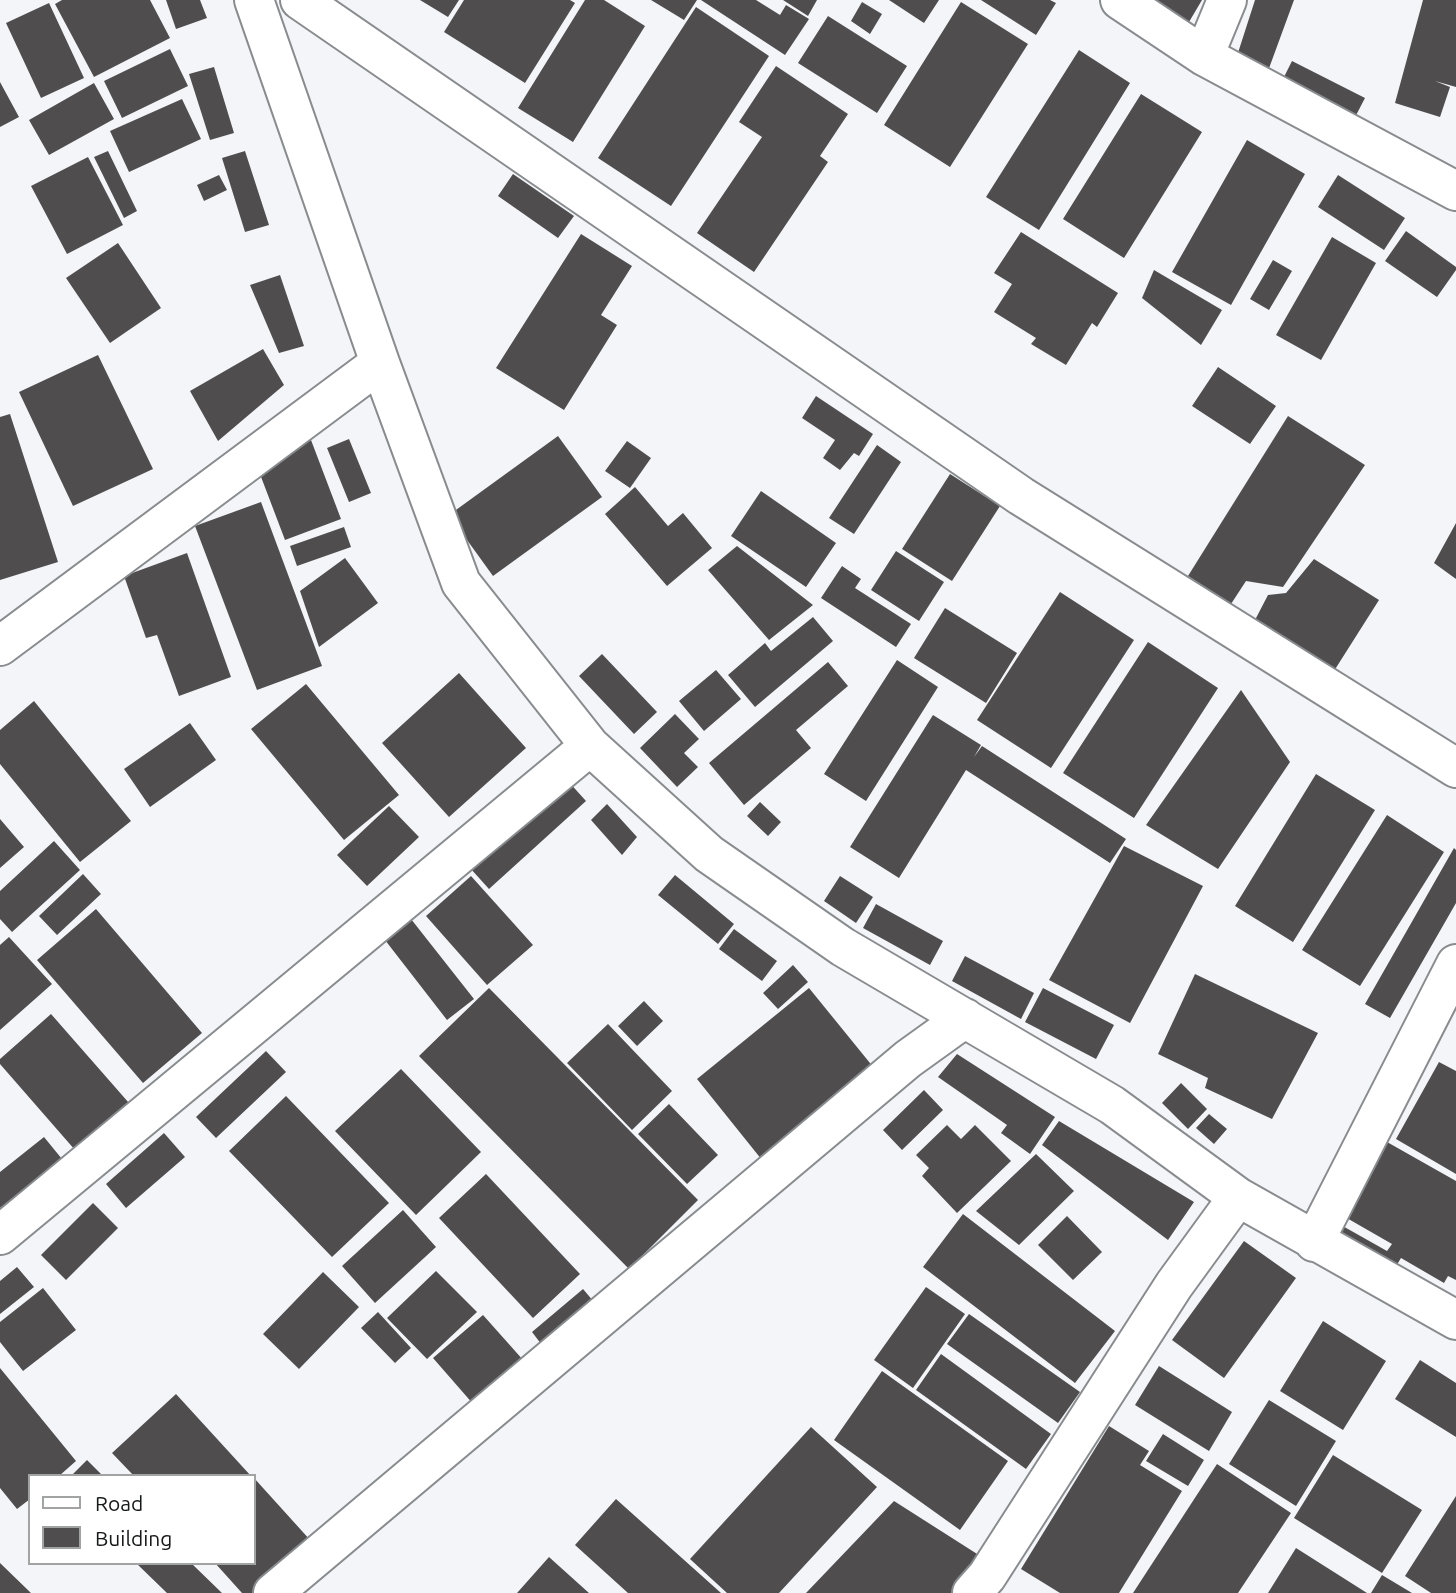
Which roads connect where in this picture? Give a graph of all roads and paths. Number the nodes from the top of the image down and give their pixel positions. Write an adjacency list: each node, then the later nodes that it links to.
1 (254, 0): 7 (street)
2 (300, 0): 10 (street)
3 (1120, 0): 5 (street)
4 (1227, 0): 5 (street)
5 (1204, 56): 6 (street)
6 (1456, 191)
7 (380, 363): 8 (street); 9 (street)
8 (0, 646)
9 (590, 746): 12 (street); 14 (street)
10 (1456, 768)
11 (1456, 964): 15 (street)
12 (965, 1018): 13 (street); 18 (street)
13 (1238, 1197): 15 (street); 17 (street)
14 (0, 1234)
15 (1314, 1242): 16 (street)
16 (1456, 1320)
17 (991, 1587)
18 (273, 1593)

